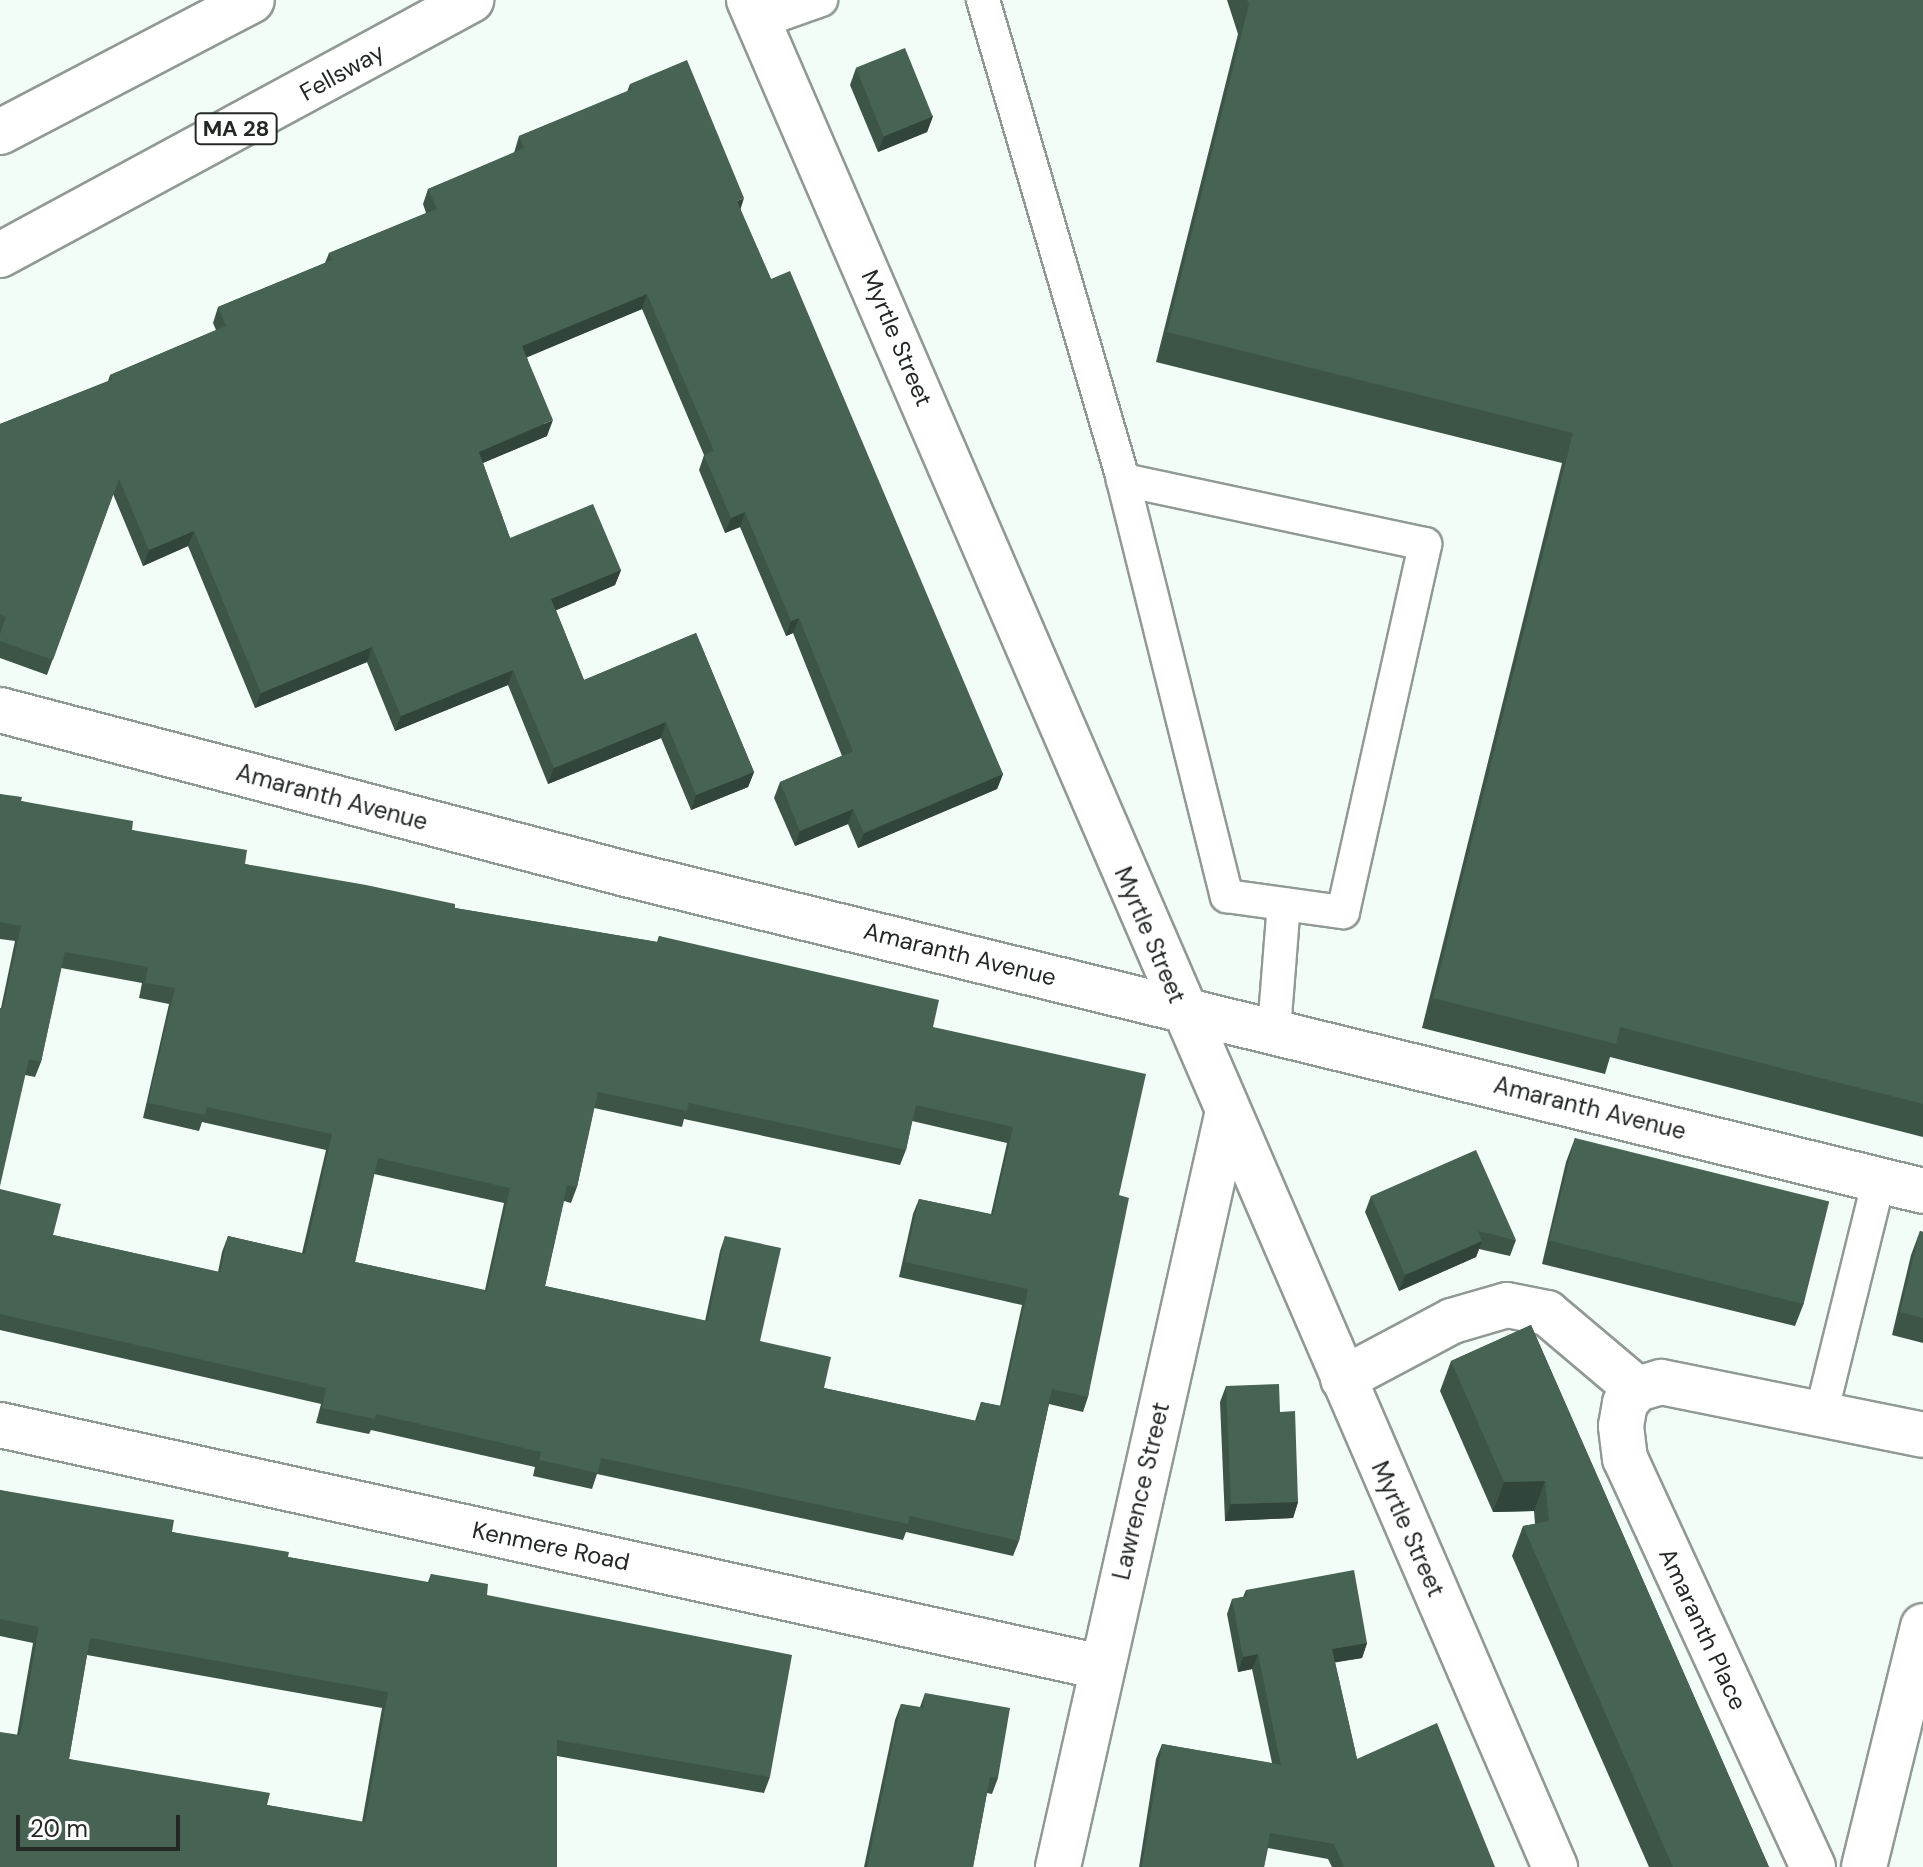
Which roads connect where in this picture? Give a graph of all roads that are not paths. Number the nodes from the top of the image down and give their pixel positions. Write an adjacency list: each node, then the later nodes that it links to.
1 (252, 0): 6 (street)
2 (471, 0): 7 (street, Fellsway / MA 28)
3 (821, 0): 5 (lane)
4 (983, 0): 8 (lane)
5 (754, 11): 11 (street, Myrtle Street)
6 (0, 132)
7 (0, 255)
8 (1123, 480): 10 (lane); 10 (lane)
9 (0, 710): 11 (street, Amaranth Avenue)
10 (1284, 904): 12 (lane)
11 (1180, 1007): 12 (street, Amaranth Avenue); 13 (street, Myrtle Street)
12 (1274, 1030): 14 (street, Amaranth Avenue)
13 (1227, 1115): 16 (street, Myrtle Street); 22 (street, Lawrence Street)
14 (1879, 1180): 15 (street, Amaranth Avenue); 18 (lane)
15 (1923, 1191)
16 (1343, 1379): 17 (street); 24 (street, Myrtle Street)
17 (1637, 1389): 18 (street); 25 (street, Amaranth Place)
18 (1821, 1414): 20 (street)
19 (0, 1425): 22 (street, Kenmere Road)
20 (1923, 1435)
21 (1923, 1626): 26 (street)
22 (1101, 1667): 23 (street, Lawrence Street)
23 (1058, 1867)
24 (1555, 1867)
25 (1813, 1867)
26 (1864, 1867)

